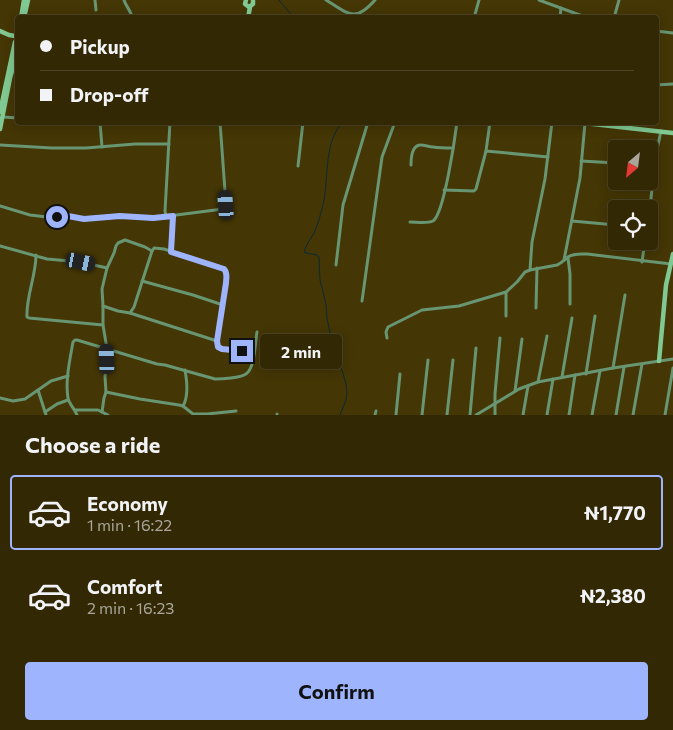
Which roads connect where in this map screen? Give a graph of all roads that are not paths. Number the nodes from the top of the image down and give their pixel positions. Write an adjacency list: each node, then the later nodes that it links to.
1 (26, 0): 14 (street)
2 (95, 0): 13 (street)
3 (124, 0): 15 (street)
4 (246, 0): 11 (street)
5 (326, 0): 6 (street)
6 (375, 0)
7 (479, 0): 17 (street)
8 (539, 0): 12 (street)
9 (618, 0): 20 (street)
10 (253, 1): 11 (street)
11 (250, 7): 16 (street)
12 (561, 8): 18 (street); 19 (street)
13 (96, 10)
14 (24, 15)
15 (132, 15)
16 (249, 15)
17 (475, 15)
18 (560, 15)
19 (580, 15)
20 (615, 15)
21 (0, 31): 24 (street)
22 (659, 31): 23 (street)
23 (673, 33)
24 (15, 38)
25 (15, 43): 29 (street)
26 (15, 60): 30 (street)
27 (673, 84): 28 (street)
28 (659, 85)
29 (0, 112)
30 (3, 117): 31 (street); 43 (street)
31 (15, 118)
32 (100, 125): 49 (street)
33 (170, 125): 47 (street)
34 (220, 125): 59 (street)
35 (304, 125): 56 (street)
36 (367, 125): 74 (street)
37 (394, 125): 81 (street)
38 (457, 125): 50 (street)
39 (490, 125): 51 (street)
40 (552, 125): 52 (street)
41 (585, 125): 53 (street)
42 (604, 125): 44 (street)
43 (0, 129)
44 (660, 131): 45 (street); 46 (street)
45 (673, 132)
46 (658, 143)
47 (169, 144): 49 (street); 60 (street)
48 (0, 145): 49 (street)
49 (102, 147)
50 (453, 148): 55 (street); 57 (street)
51 (486, 151): 52 (street); 57 (street)
52 (548, 157): 77 (street)
53 (581, 161): 54 (street); 62 (street)
54 (608, 163)
55 (411, 165)
56 (298, 166)
57 (444, 190): 61 (street)
58 (0, 206): 60 (street)
59 (173, 216): 60 (street); 67 (street)
60 (166, 217)
61 (410, 222)
62 (572, 222): 63 (street); 71 (street)
63 (608, 224)
64 (0, 246): 69 (street)
65 (644, 250): 72 (street)
66 (152, 251): 67 (street); 75 (street); 78 (street)
67 (171, 252): 82 (street)
68 (673, 254): 73 (street)
69 (36, 256): 75 (street); 90 (street)
70 (568, 257): 71 (street); 72 (street); 83 (street)
71 (564, 261): 76 (street)
72 (642, 262): 73 (street)
73 (671, 264): 103 (street)
74 (336, 265)
75 (107, 268): 84 (street)
76 (537, 268): 77 (street); 85 (street)
77 (530, 270): 79 (street)
78 (142, 281): 82 (street); 86 (street)
79 (506, 292): 87 (street); 93 (street)
80 (625, 294): 106 (street)
81 (362, 301)
82 (222, 304): 96 (street)
83 (570, 304)
84 (103, 306): 86 (street); 90 (street)
85 (536, 308)
86 (130, 313): 96 (street)
87 (506, 316)
88 (596, 316): 111 (street)
89 (572, 318): 114 (street)
90 (103, 325): 97 (street)
91 (257, 332): 99 (street)
92 (546, 336): 116 (street)
93 (387, 338)
94 (500, 338): 123 (street)
95 (522, 339): 120 (street)
96 (217, 341): 99 (street)
97 (107, 348): 108 (street); 113 (street); 119 (street)
98 (476, 348): 134 (street)
99 (254, 351): 108 (street)
100 (673, 359): 103 (street)
101 (428, 360): 132 (street)
102 (453, 360): 133 (street)
103 (659, 361): 104 (street)
104 (642, 364): 105 (street); 142 (street)
105 (624, 367): 106 (street); 141 (street)
106 (613, 368): 109 (street)
107 (673, 368): 143 (street)
108 (185, 370): 124 (street)
109 (600, 371): 111 (street); 140 (street)
110 (400, 374): 131 (street)
111 (586, 374): 112 (street)
112 (576, 375): 114 (street); 139 (street)
113 (68, 376): 118 (street); 122 (street)
114 (562, 377): 115 (street)
115 (552, 379): 116 (street); 138 (street)
116 (538, 382): 117 (street)
117 (528, 386): 120 (street); 137 (street)
118 (38, 390): 121 (street); 128 (street)
119 (106, 392): 124 (street); 127 (street)
120 (515, 392): 123 (street)
121 (0, 398)
122 (68, 400): 125 (street); 128 (street)
123 (495, 403): 135 (street); 136 (street)
124 (183, 406): 126 (street)
125 (75, 410): 127 (street); 129 (street)
126 (236, 411)
127 (102, 412): 130 (street)
128 (46, 413)
129 (77, 415)
130 (108, 415)
131 (396, 415)
132 (422, 415)
133 (446, 415)
134 (470, 415)
135 (476, 415)
136 (495, 415)
137 (523, 415)
138 (547, 415)
139 (569, 415)
140 (592, 415)
141 (616, 415)
142 (633, 415)
143 (664, 415)

